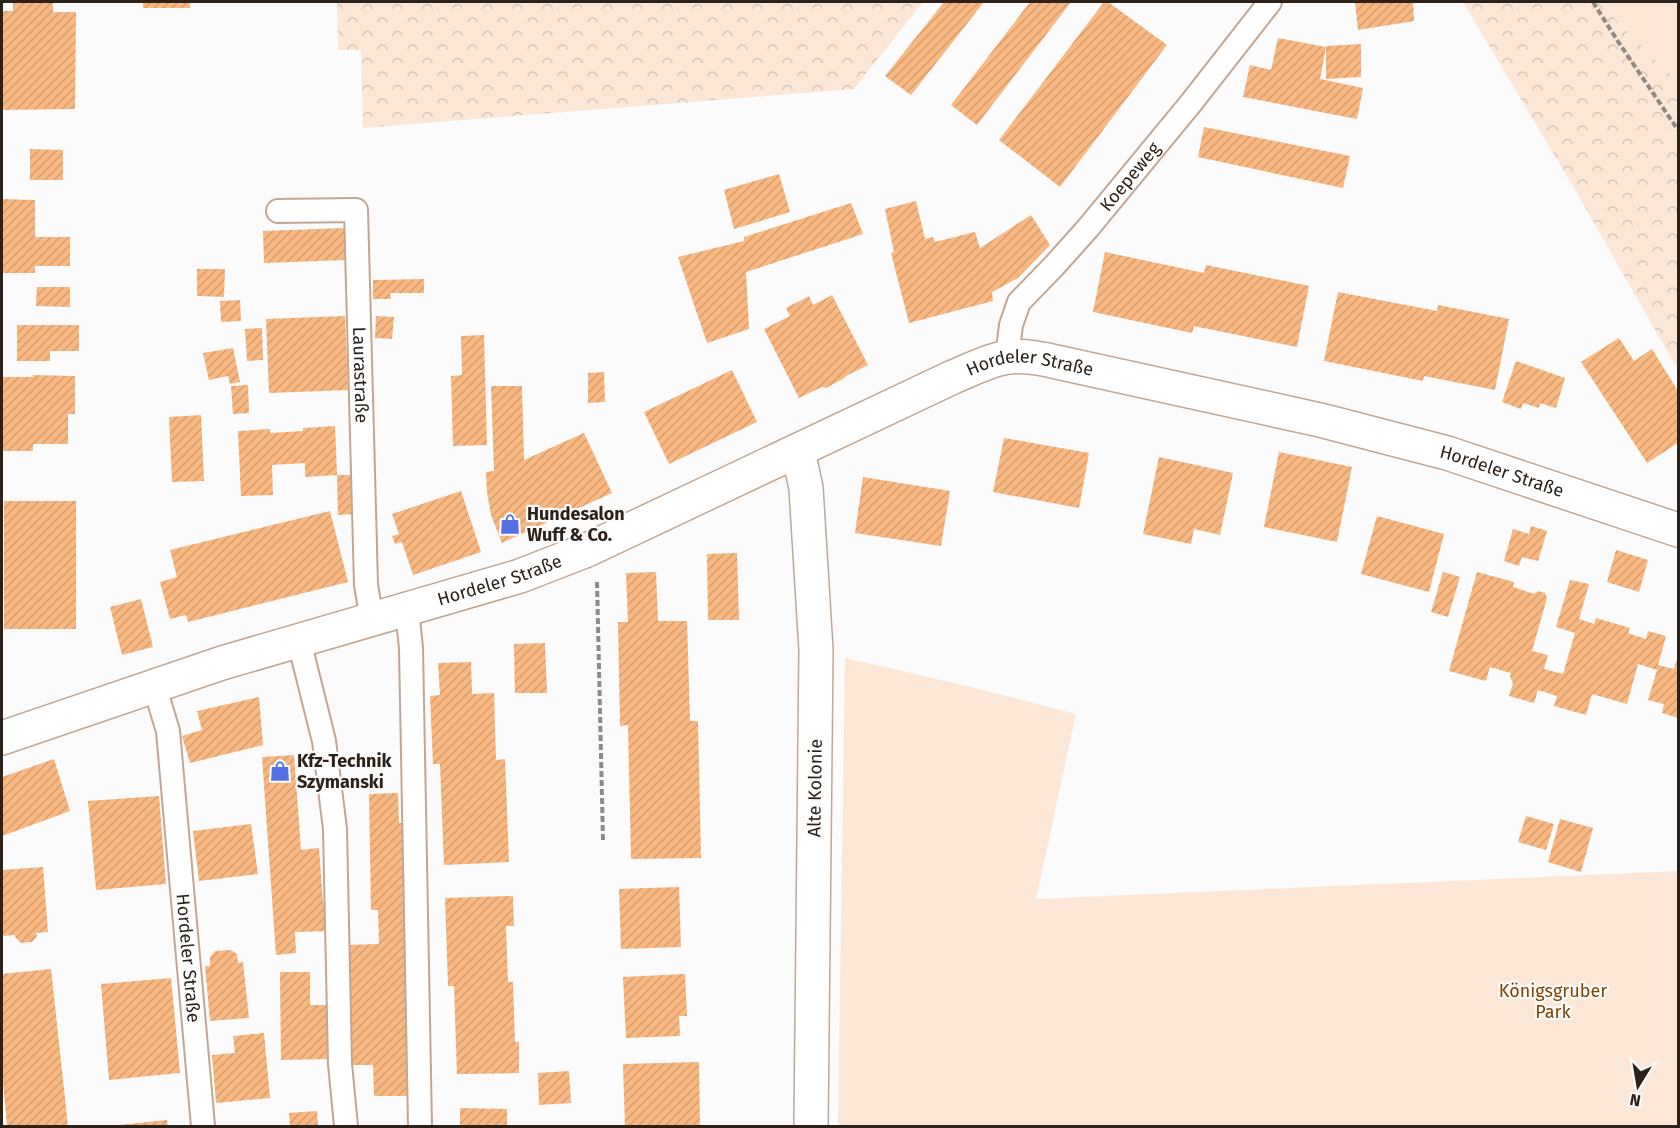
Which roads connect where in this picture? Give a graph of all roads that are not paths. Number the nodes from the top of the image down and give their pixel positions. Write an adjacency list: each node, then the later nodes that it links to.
1 (1270, 2): 3 (lane, Koepeweg)
2 (278, 211): 7 (lane, Laurastraße)
3 (1008, 357): 4 (street, Hordeler Straße); 5 (street, Hordeler Straße)
4 (798, 451): 6 (street, Hordeler Straße); 14 (street, Alte Kolonie)
5 (1678, 530)
6 (407, 610): 7 (street, Hordeler Straße); 13 (lane)
7 (372, 620): 8 (street, Hordeler Straße)
8 (299, 641): 9 (street, Hordeler Straße); 12 (lane)
9 (154, 685): 10 (street, Hordeler Straße); 11 (lane, Hordeler Straße)
10 (2, 738)
11 (202, 1126)
12 (346, 1126)
13 (420, 1126)
14 (811, 1126)

